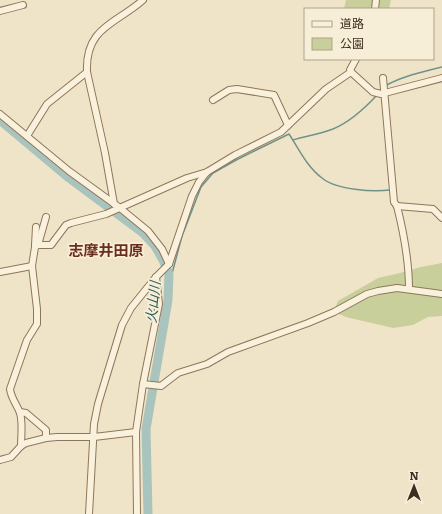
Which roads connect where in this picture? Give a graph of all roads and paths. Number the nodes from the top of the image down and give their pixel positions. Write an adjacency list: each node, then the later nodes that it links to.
1 (143, 0): 5 (street)
2 (23, 5): 3 (street)
3 (0, 11)
4 (355, 60): 6 (street)
5 (87, 72): 13 (street); 15 (street)
6 (351, 72): 9 (street); 12 (street)
7 (383, 78): 9 (street)
8 (442, 78): 9 (street)
9 (384, 93): 16 (street)
10 (213, 100): 12 (street)
11 (0, 114): 13 (street)
12 (288, 126): 14 (street)
13 (27, 136): 15 (street)
14 (207, 172): 17 (street); 22 (street)
15 (114, 204): 17 (street)
16 (397, 206): 19 (street); 26 (street)
17 (120, 208): 21 (street); 22 (street)
18 (46, 217): 21 (street)
19 (442, 218)
20 (36, 227): 21 (street)
21 (36, 246): 23 (street)
22 (169, 264): 25 (street)
23 (32, 266): 24 (street); 29 (street)
24 (0, 272)
25 (156, 277): 28 (street); 31 (street)
26 (409, 289): 27 (street); 28 (street)
27 (442, 294)
28 (145, 384): 30 (street)
29 (20, 412): 32 (street); 33 (street)
30 (136, 432): 31 (street); 36 (street)
31 (94, 437): 32 (street); 35 (street)
32 (46, 438): 33 (street)
33 (21, 446): 34 (street)
34 (0, 460)
35 (89, 514)
36 (137, 514)

